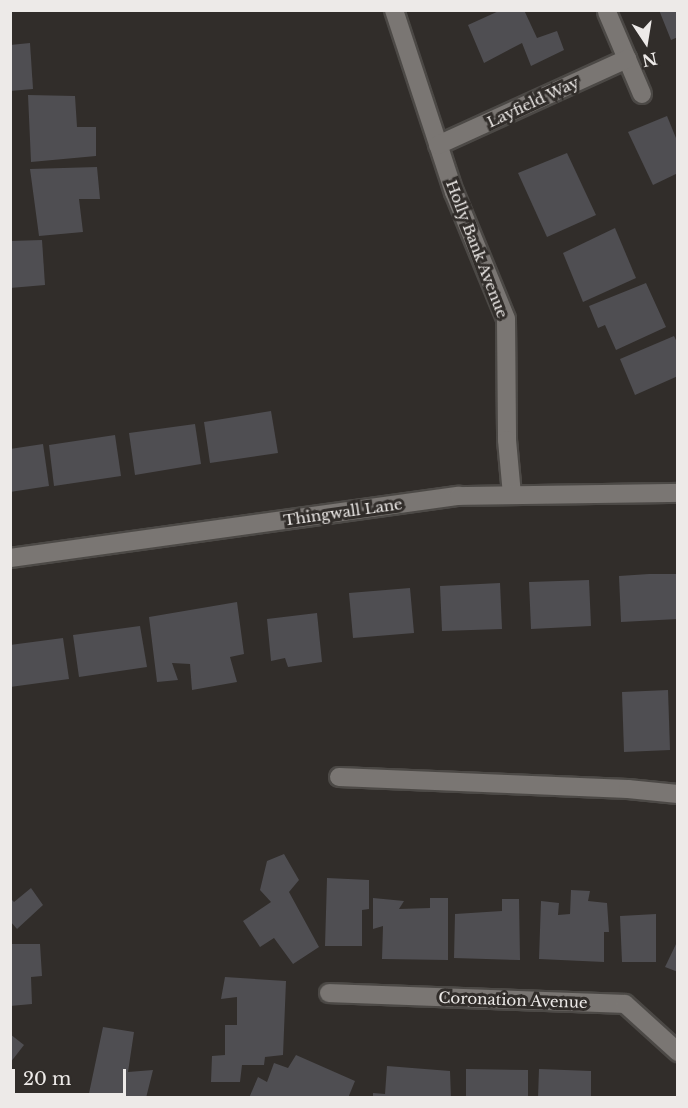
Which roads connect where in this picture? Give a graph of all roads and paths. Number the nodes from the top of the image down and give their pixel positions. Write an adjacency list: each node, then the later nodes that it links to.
1 (394, 10): 5 (street, Holly Bank Avenue)
2 (607, 12): 3 (street)
3 (627, 59): 4 (street); 5 (street, Layfield Way)
4 (642, 94)
5 (438, 145): 7 (street, Holly Bank Avenue)
6 (678, 493): 7 (street, Thingwall Lane)
7 (512, 495): 8 (street, Thingwall Lane)
8 (10, 558)
9 (339, 777): 10 (street)
10 (678, 794)
11 (329, 993): 12 (street, Coronation Avenue)
12 (678, 1052)

